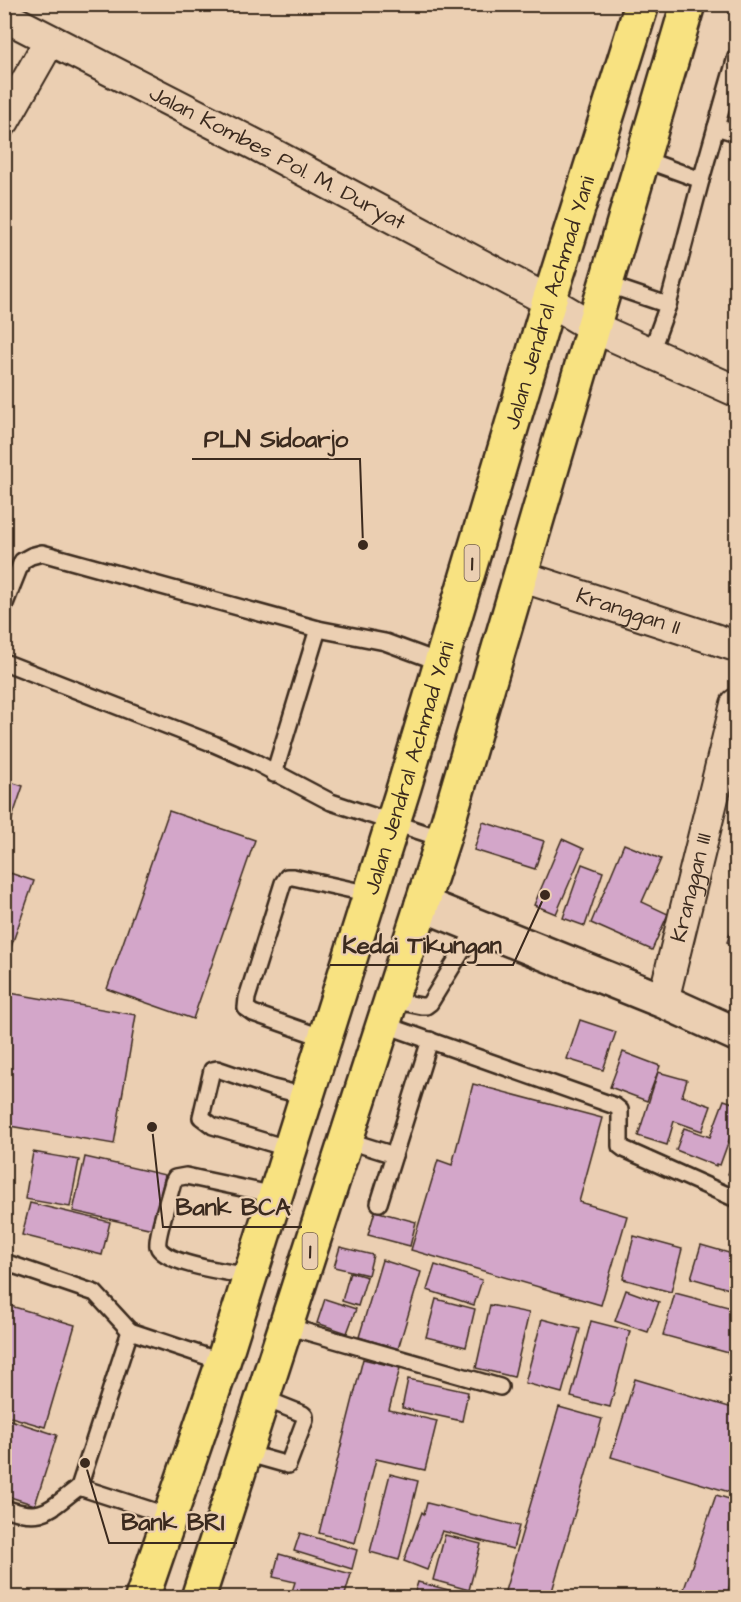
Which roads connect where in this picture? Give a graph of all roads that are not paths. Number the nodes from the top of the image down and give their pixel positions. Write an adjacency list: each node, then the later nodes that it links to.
1 (642, 4): 12 (highway, Jalan Jendral Achmad Yani / 1)
2 (688, 4): 9 (highway, 1)
3 (4, 16): 4 (street, Jalan Kombes Pol. M. Duryat)
4 (50, 40): 6 (street); 12 (street, Jalan Kombes Pol. M. Duryat)
5 (736, 57): 7 (lane)
6 (4, 121)
7 (716, 127): 8 (lane); 10 (lane)
8 (736, 133)
9 (643, 159): 10 (lane); 11 (highway, 1)
10 (701, 180): 13 (lane)
11 (606, 284): 13 (lane); 14 (highway, 1)
12 (549, 301): 14 (street, Jalan Kombes Pol. M. Duryat); 22 (highway, Jalan Jendral Achmad Yani / 1)
13 (668, 304): 15 (lane)
14 (593, 327): 15 (street, Jalan Kombes Pol. M. Duryat); 17 (highway, 1)
15 (651, 352): 16 (street, Jalan Kombes Pol. M. Duryat)
16 (736, 391)
17 (520, 576): 20 (street, Kranggan II); 26 (highway, 1)
18 (4, 606): 19 (lane)
19 (318, 629): 22 (lane); 24 (lane)
20 (736, 646)
21 (4, 662): 24 (lane)
22 (442, 663): 25 (highway, Jalan Jendral Achmad Yani / 1)
23 (736, 704): 30 (street, Kranggan III)
24 (274, 774): 25 (lane)
25 (392, 823): 26 (lane); 27 (highway, Jalan Jendral Achmad Yani / 1)
26 (443, 839): 28 (highway, 1)
27 (370, 894): 33 (highway, Jalan Jendral Achmad Yani / 1); 33 (lane)
28 (422, 904): 29 (street); 31 (highway, 1)
29 (475, 926): 30 (street); 31 (lane)
30 (663, 1001): 32 (street)
31 (387, 1012): 34 (lane); 36 (highway, 1)
32 (736, 1034)
33 (324, 1038): 35 (highway, Jalan Jendral Achmad Yani / 1)
34 (430, 1040): 38 (lane); 40 (lane)
35 (306, 1096): 37 (highway, Jalan Jendral Achmad Yani / 1); 37 (lane)
36 (346, 1140): 38 (lane); 44 (highway, 1)
37 (290, 1149): 39 (highway, Jalan Jendral Achmad Yani / 1)
38 (394, 1155): 41 (lane)
39 (275, 1195): 43 (highway, Jalan Jendral Achmad Yani / 1); 43 (lane)
40 (736, 1199)
41 (379, 1203)
42 (4, 1262): 45 (lane)
43 (250, 1276): 46 (highway, Jalan Jendral Achmad Yani / 1)
44 (286, 1326): 47 (lane); 48 (highway, 1)
45 (129, 1331): 46 (lane); 50 (lane)
46 (223, 1362): 52 (highway, Jalan Jendral Achmad Yani / 1)
47 (500, 1387)
48 (263, 1398): 49 (highway, 1); 49 (lane)
49 (245, 1453): 54 (highway, 1)
50 (79, 1487): 51 (lane); 52 (lane)
51 (4, 1508)
52 (169, 1516): 53 (highway, Jalan Jendral Achmad Yani / 1)
53 (142, 1598)
54 (198, 1598)

